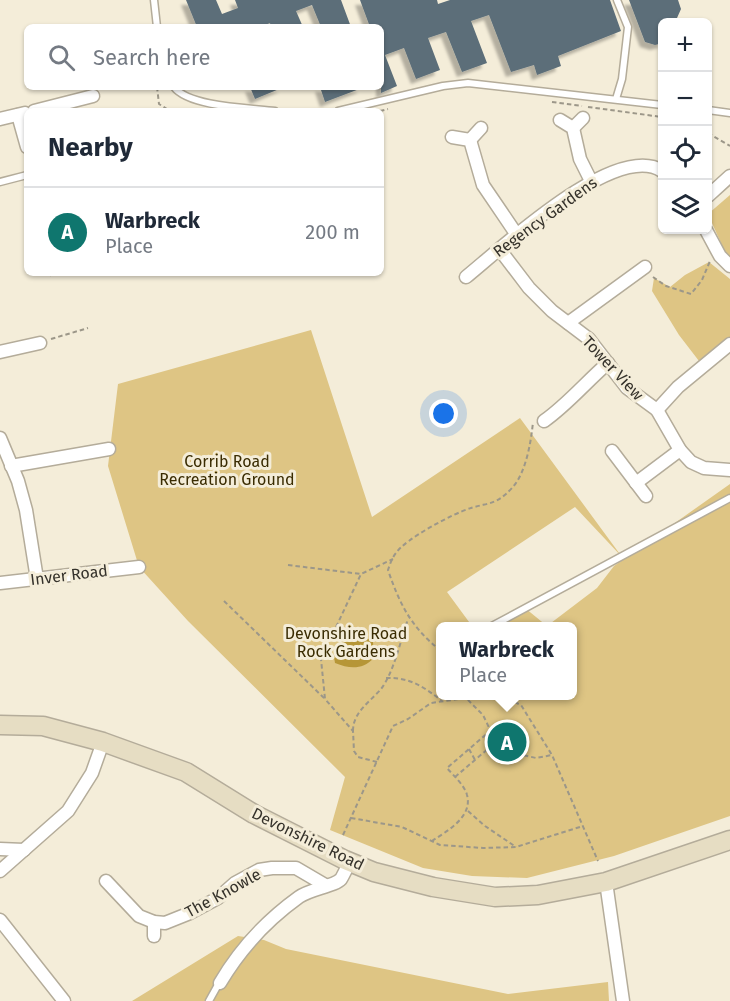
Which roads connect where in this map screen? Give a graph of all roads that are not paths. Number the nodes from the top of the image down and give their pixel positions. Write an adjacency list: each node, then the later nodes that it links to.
1 (154, 0): 3 (lane)
2 (617, 0): 6 (lane)
3 (157, 24)
4 (176, 90): 9 (lane)
5 (93, 96): 8 (street)
6 (616, 99): 7 (lane); 10 (lane)
7 (658, 104)
8 (46, 108)
9 (251, 108)
10 (351, 108)
11 (712, 111): 12 (lane)
12 (730, 113)
13 (23, 114): 15 (street)
14 (584, 118): 18 (street)
15 (0, 119)
16 (560, 120): 18 (street)
17 (481, 128): 20 (street)
18 (573, 128): 24 (street)
19 (452, 137): 20 (street)
20 (470, 140): 28 (street)
21 (658, 168): 24 (street, Regency Gardens)
22 (24, 176): 25 (lane)
23 (730, 176): 26 (street)
24 (591, 181): 28 (street, Regency Gardens)
25 (0, 182)
26 (712, 192)
27 (708, 234): 30 (street)
28 (517, 235): 29 (street, Regency Gardens)
29 (500, 250): 32 (street, Regency Gardens); 33 (street, Tower View)
30 (730, 266)
31 (645, 267): 33 (street)
32 (466, 277)
33 (568, 322): 37 (street, Tower View)
34 (40, 343): 36 (street)
35 (730, 344): 38 (street)
36 (0, 352)
37 (608, 363): 38 (street, Tower View); 39 (street)
38 (657, 410): 42 (street, Tower View)
39 (538, 422)
40 (0, 438): 44 (street)
41 (109, 449): 44 (street)
42 (680, 450): 45 (street, Tower View); 46 (street)
43 (612, 451): 46 (street)
44 (11, 466): 50 (street)
45 (730, 470)
46 (636, 483): 47 (street)
47 (646, 496)
48 (730, 498): 52 (lane)
49 (139, 567): 50 (street, Inver Road)
50 (37, 579): 51 (street, Inver Road)
51 (0, 583)
52 (501, 622)
53 (0, 725): 54 (main road, Devonshire Road)
54 (103, 742): 57 (street); 58 (main road, Devonshire Road)
55 (730, 840): 61 (main road, Devonshire Road)
56 (0, 849): 57 (street)
57 (24, 850): 59 (street)
58 (350, 862): 61 (main road, Devonshire Road); 62 (street)
59 (0, 871)
60 (106, 881): 64 (street)
61 (606, 882): 69 (street)
62 (324, 885): 64 (street, The Knowle); 66 (street)
63 (0, 920): 67 (street)
64 (154, 922): 65 (street)
65 (154, 936)
66 (220, 983): 68 (lane)
67 (64, 1001)
68 (209, 1001)
69 (623, 1001)

